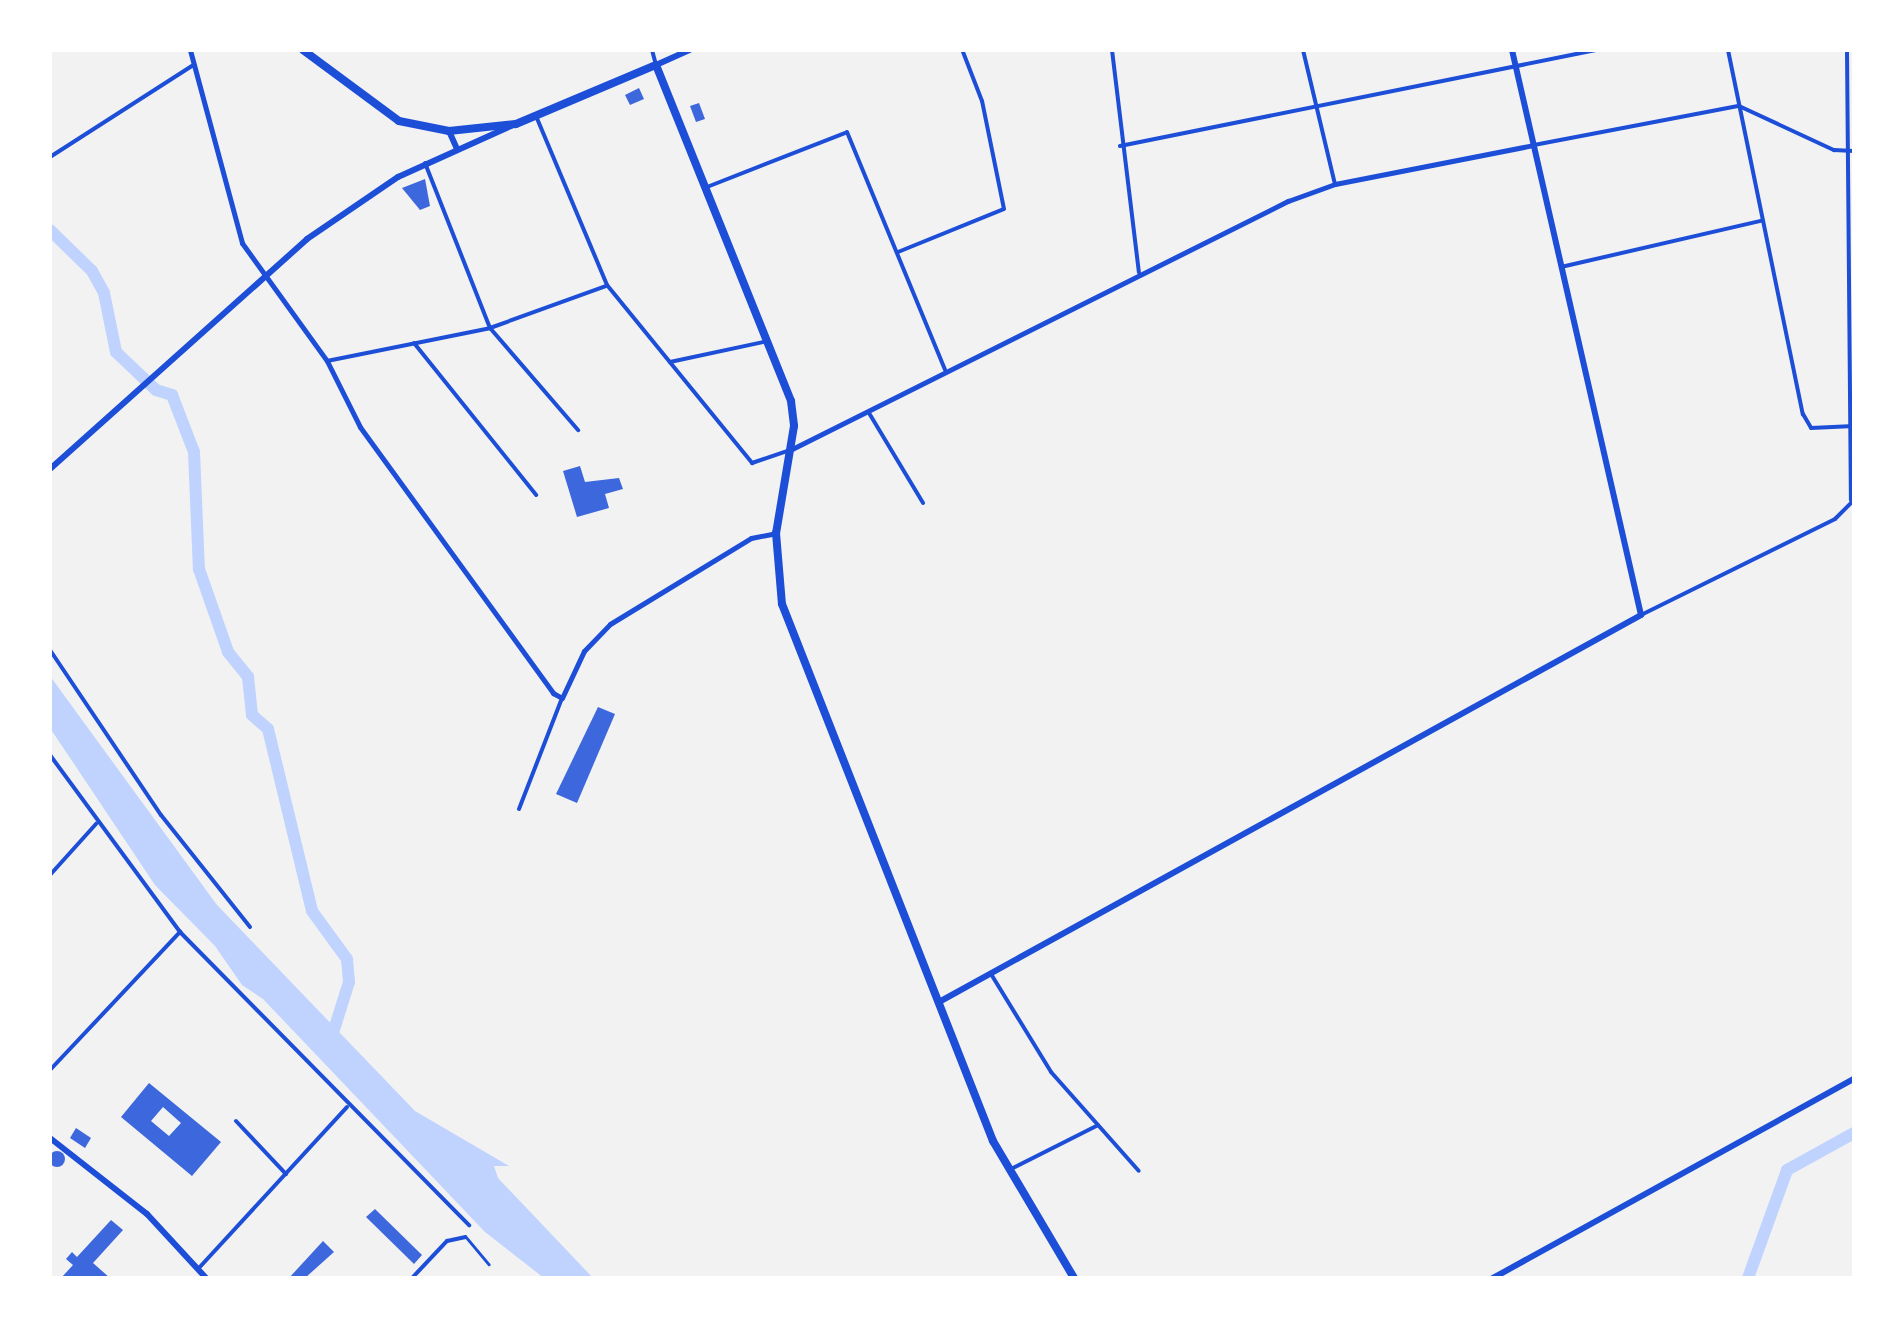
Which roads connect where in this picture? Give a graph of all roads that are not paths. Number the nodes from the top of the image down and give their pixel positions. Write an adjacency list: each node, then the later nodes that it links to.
1 (190, 50): 13 (street)
2 (303, 50): 19 (highway)
3 (652, 50): 12 (street)
4 (690, 50): 12 (main road)
5 (1112, 50): 21 (street)
6 (1303, 50): 16 (street)
7 (1512, 50): 14 (main road)
8 (1598, 50): 14 (street)
9 (1728, 50): 15 (street)
10 (1847, 50): 23 (street)
11 (963, 52): 30 (street)
12 (656, 65): 17 (highway); 28 (highway)
13 (192, 66): 25 (street); 33 (street)
14 (1516, 67): 16 (street); 20 (main road)
15 (1738, 106): 20 (street); 23 (street); 29 (street)
16 (1316, 110): 21 (street); 27 (street)
17 (536, 116): 18 (highway); 34 (street)
18 (516, 124): 19 (highway); 22 (main road)
19 (449, 131): 22 (main road)
20 (1534, 145): 27 (street); 31 (main road)
21 (1120, 146): 32 (street)
22 (457, 149): 26 (main road)
23 (1845, 151): 24 (street); 42 (street)
24 (1854, 151)
25 (50, 157)
26 (426, 163): 33 (main road); 35 (street)
27 (1335, 184): 32 (street)
28 (707, 187): 30 (street); 36 (highway)
29 (1761, 221): 31 (street); 42 (street)
30 (898, 252): 40 (street)
31 (1558, 268): 50 (main road)
32 (1138, 272): 40 (street)
33 (263, 277): 38 (street); 45 (main road)
34 (608, 285): 35 (street); 39 (street)
35 (490, 328): 37 (street); 43 (street)
36 (768, 341): 39 (street); 44 (highway)
37 (413, 342): 38 (street); 46 (street)
38 (327, 361): 52 (street)
39 (670, 362): 44 (street)
40 (945, 370): 41 (street)
41 (867, 409): 44 (street); 48 (street)
42 (1852, 427): 47 (street)
43 (578, 430)
44 (790, 450): 49 (highway)
45 (50, 469)
46 (536, 494)
47 (1852, 500): 50 (street)
48 (923, 503)
49 (776, 533): 52 (street); 60 (highway)
50 (1641, 615): 59 (main road)
51 (50, 650): 57 (street)
52 (562, 698): 54 (street)
53 (50, 756): 55 (street)
54 (518, 809)
55 (96, 824): 56 (street); 58 (street)
56 (50, 875)
57 (250, 927)
58 (180, 932): 61 (street); 63 (street)
59 (991, 974): 60 (main road); 65 (street)
60 (940, 1002): 67 (highway)
61 (50, 1070)
62 (1854, 1078): 78 (main road)
63 (347, 1107): 69 (street); 70 (street)
64 (236, 1121): 69 (street)
65 (1098, 1125): 67 (street); 68 (street)
66 (50, 1138): 73 (main road)
67 (1009, 1170): 77 (highway)
68 (1139, 1171)
69 (286, 1174): 73 (street)
70 (469, 1224)
71 (466, 1237): 72 (lane); 76 (street)
72 (489, 1264)
73 (198, 1269): 74 (lane); 75 (main road)
74 (194, 1278)
75 (206, 1278)
76 (412, 1278)
77 (1074, 1278)
78 (1492, 1278)

